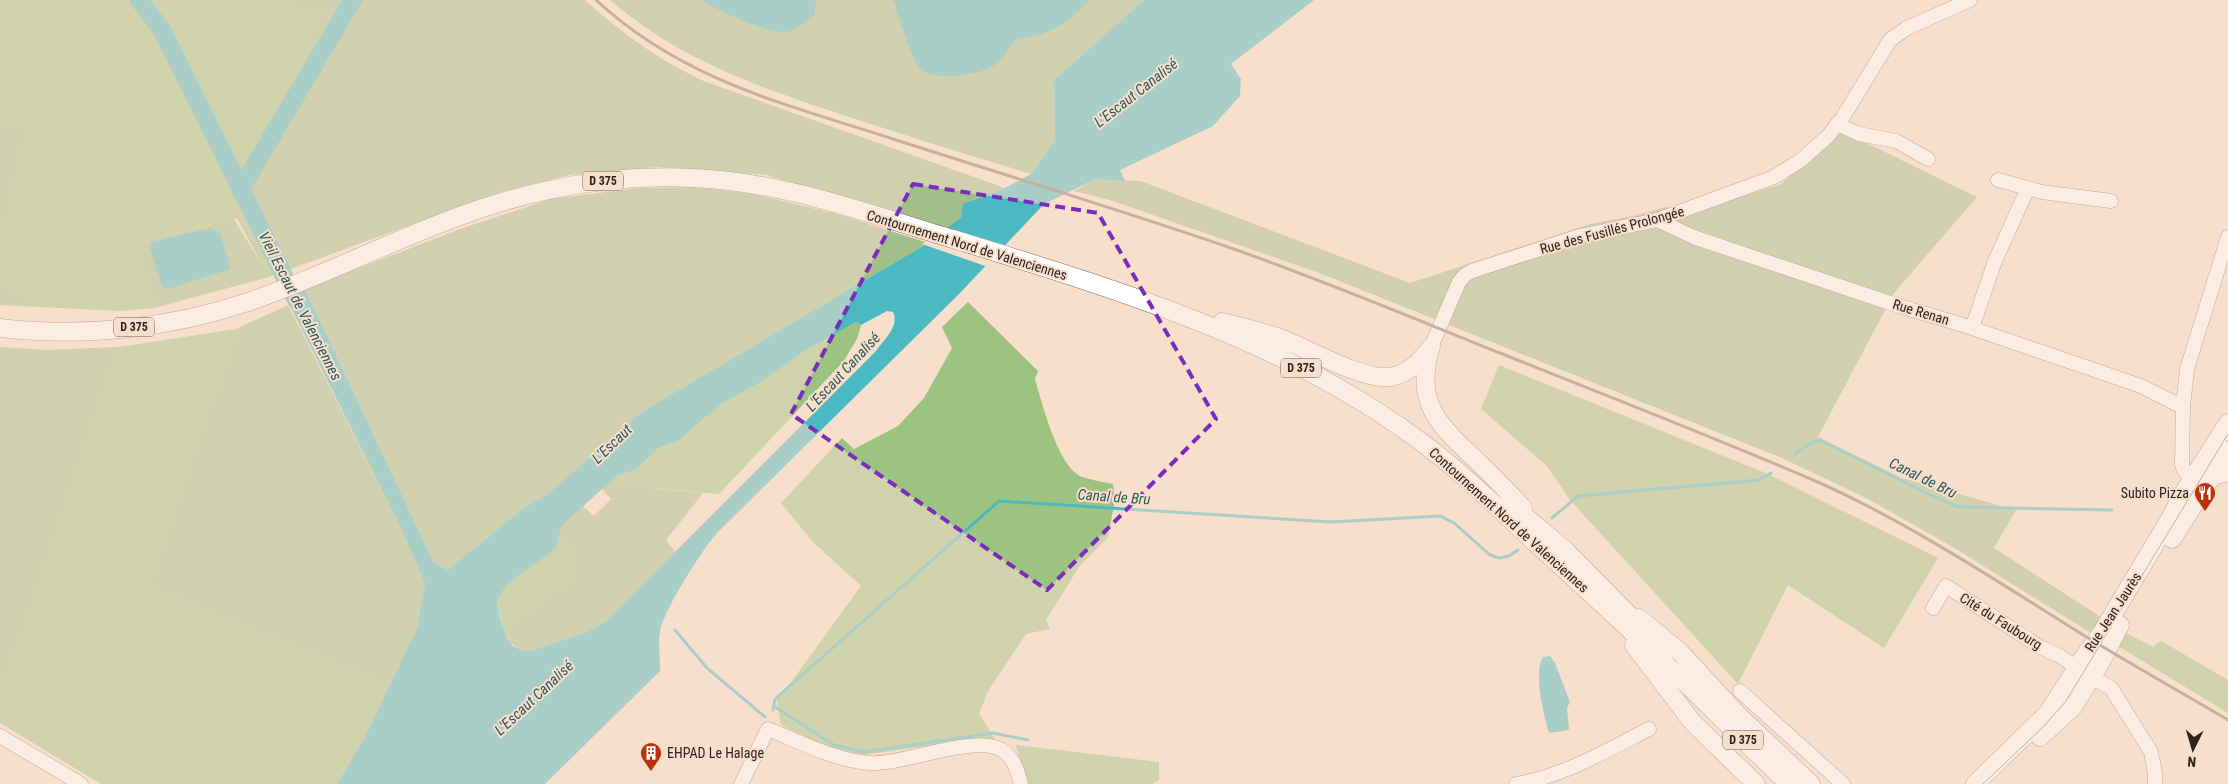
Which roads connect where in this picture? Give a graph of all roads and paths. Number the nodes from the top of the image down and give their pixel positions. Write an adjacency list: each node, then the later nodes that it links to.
1 (1970, 0): 2 (street, Rue des Fusillés Prolongée)
2 (1837, 124): 3 (street); 7 (street, Rue des Fusillés Prolongée)
3 (1928, 160)
4 (1998, 180): 5 (street)
5 (2028, 188): 6 (street); 11 (street)
6 (2111, 201)
7 (1657, 220): 11 (street, Rue Renan); 12 (street, Rue des Fusillés Prolongée)
8 (2228, 237): 13 (street)
9 (1156, 306): 10 (main road, Contournement Nord de Valenciennes / D 375); 12 (main road); 16 (main road, Contournement Nord de Valenciennes / D 375)
10 (0, 328)
11 (1972, 328): 13 (street, Rue Renan)
12 (1431, 347): 20 (main road)
13 (2183, 407): 18 (street)
14 (2228, 423): 18 (main road, Rue Jean Jaurès)
15 (2228, 451): 19 (main road, Rue Jean Jaurès)
16 (1435, 452): 20 (main road); 21 (main road, Contournement Nord de Valenciennes / D 375)
17 (2228, 474): 19 (street)
18 (2192, 477): 19 (street); 23 (main road, Rue Jean Jaurès)
19 (2211, 479): 23 (main road, Rue Jean Jaurès)
20 (1564, 549): 21 (main road)
21 (1611, 604): 32 (main road); 33 (main road, Contournement Nord de Valenciennes / D 375); 34 (main road)
22 (1933, 608): 23 (street, Cité du Faubourg)
23 (2084, 673): 36 (main road, Rue Jean Jaurès); 37 (main road, Rue Jean Jaurès); 38 (street)
24 (1740, 690): 35 (street)
25 (1649, 729): 27 (street)
26 (0, 736): 28 (street)
27 (1552, 780): 31 (street)
28 (81, 784)
29 (741, 784): 30 (street)
30 (1021, 784)
31 (1516, 784)
32 (1756, 784)
33 (1790, 784)
34 (1811, 784)
35 (1843, 784)
36 (1975, 784)
37 (1991, 784)
38 (2155, 784)

